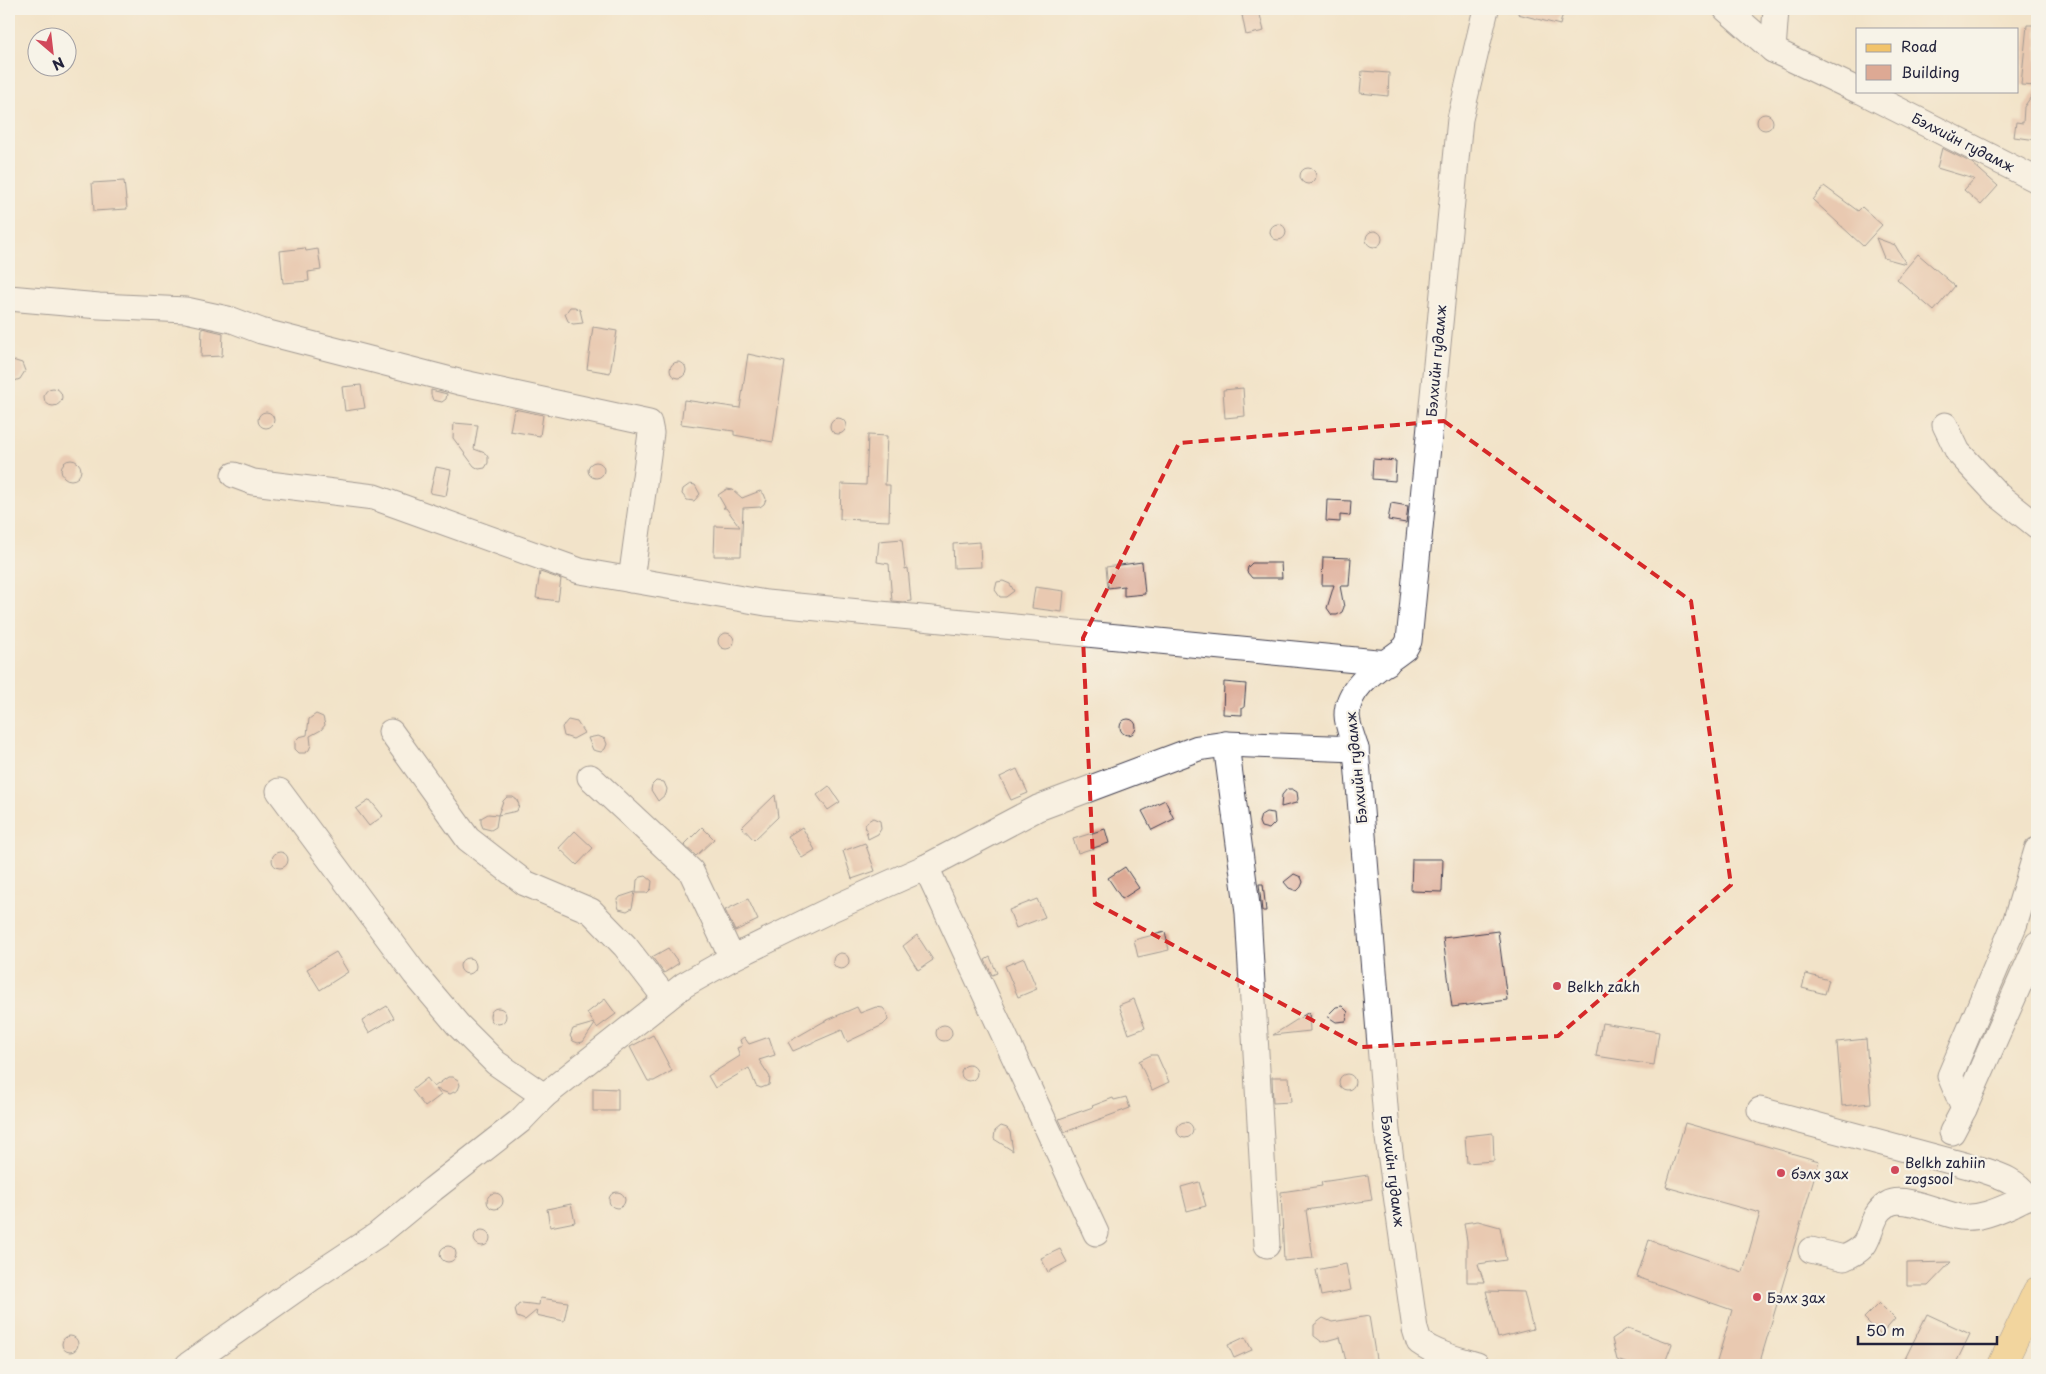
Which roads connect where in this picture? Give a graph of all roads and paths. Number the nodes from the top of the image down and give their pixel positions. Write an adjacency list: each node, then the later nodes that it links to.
1 (1486, 9): 13 (street, Бэлхийн гудамж)
2 (1726, 9): 4 (street)
3 (1776, 9): 4 (street)
4 (1773, 50): 5 (street)
5 (1856, 90)
6 (1863, 92): 7 (street, Бэлхийн гудамж)
7 (2037, 180)
8 (9, 298): 12 (street)
9 (1944, 425): 11 (street)
10 (234, 475): 12 (street)
11 (2037, 526)
12 (631, 580): 13 (street)
13 (1386, 663): 16 (street, Бэлхийн гудамж)
14 (391, 732): 23 (street)
15 (1226, 744): 16 (street); 20 (street); 30 (street)
16 (1356, 749): 34 (street, Бэлхийн гудамж)
17 (590, 777): 22 (street)
18 (279, 791): 24 (street)
19 (2037, 850): 25 (street)
20 (926, 867): 22 (street); 29 (street)
21 (2037, 944): 25 (street)
22 (732, 958): 23 (street)
23 (666, 999): 24 (street)
24 (544, 1096): 33 (street)
25 (1964, 1109): 27 (street)
26 (1760, 1110): 28 (street)
27 (1952, 1132)
28 (2032, 1196): 31 (street)
29 (1096, 1233)
30 (1267, 1245)
31 (1812, 1250)
32 (2037, 1291): 35 (main road)
33 (188, 1365)
34 (1477, 1365)
35 (2002, 1365)

